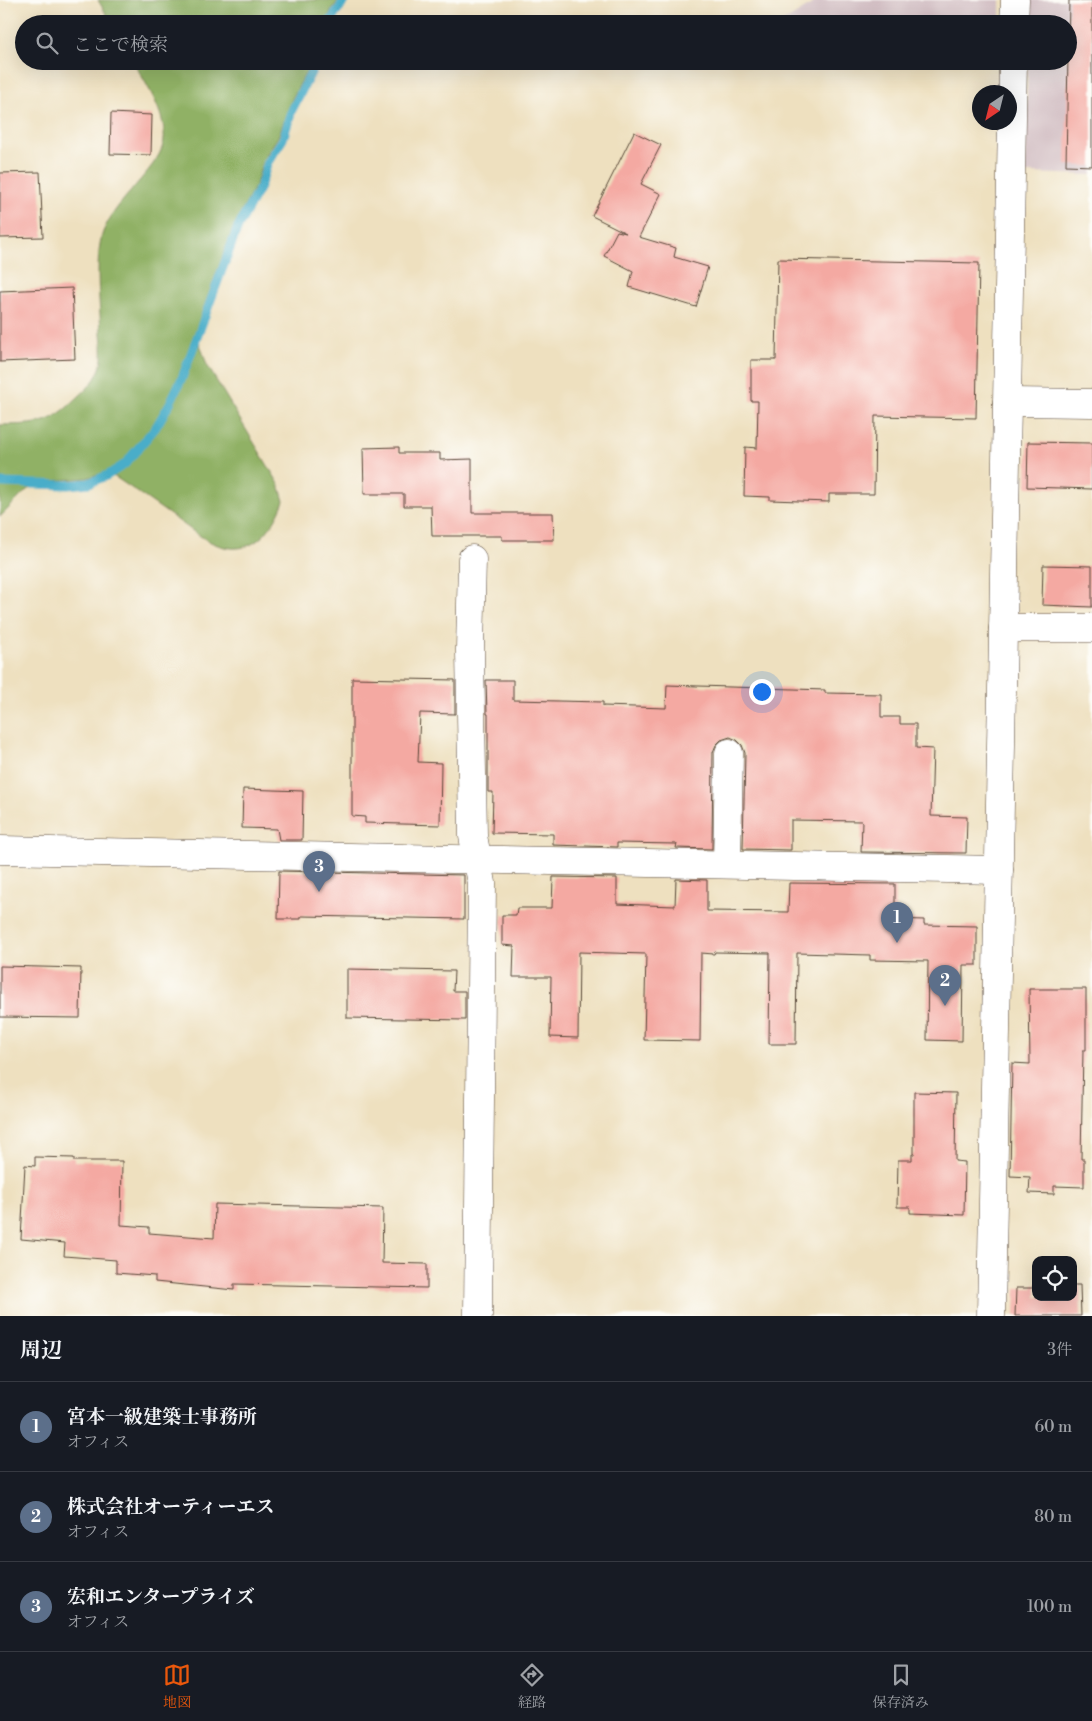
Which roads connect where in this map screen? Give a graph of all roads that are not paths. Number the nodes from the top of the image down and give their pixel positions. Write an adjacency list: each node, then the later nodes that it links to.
1 (1014, 0): 2 (street)
2 (1014, 15)
3 (1013, 70): 4 (street)
4 (1007, 402): 5 (street); 7 (street)
5 (1092, 403)
6 (472, 559): 11 (street)
7 (1003, 628): 8 (street); 13 (street)
8 (1092, 628)
9 (729, 753): 12 (street)
10 (0, 850): 11 (street)
11 (478, 860): 12 (street); 14 (street)
12 (727, 864): 13 (street)
13 (999, 870): 15 (street)
14 (478, 1316)
15 (991, 1316)

